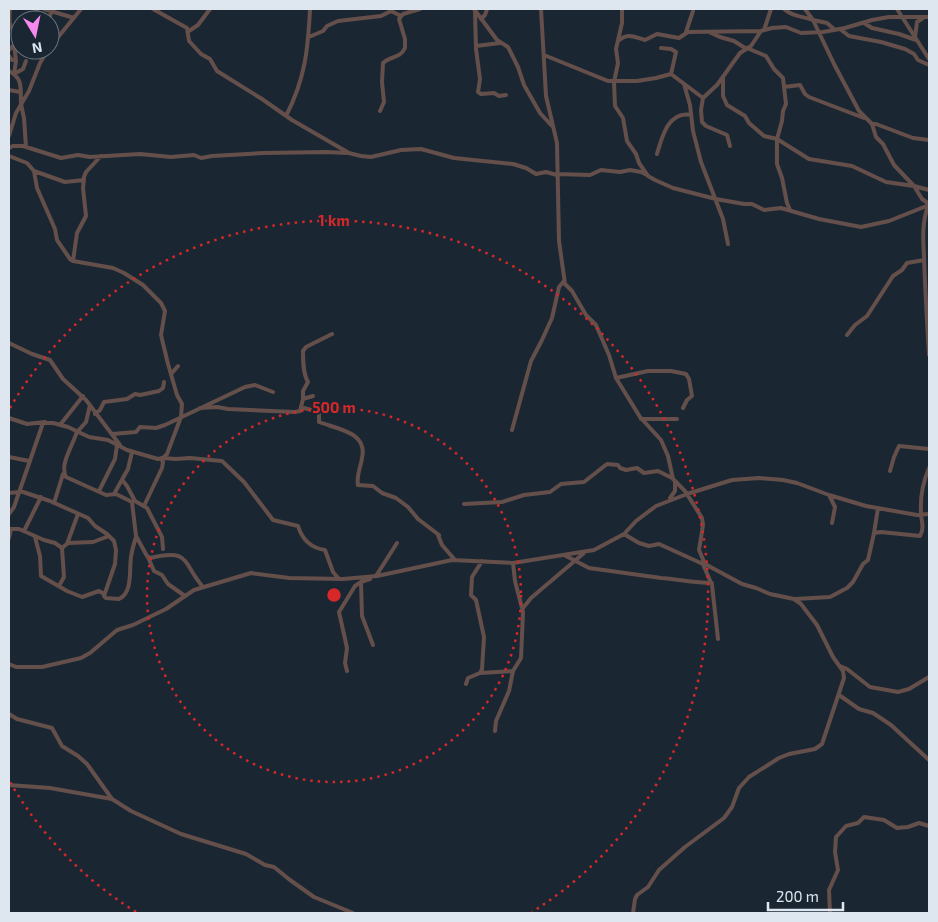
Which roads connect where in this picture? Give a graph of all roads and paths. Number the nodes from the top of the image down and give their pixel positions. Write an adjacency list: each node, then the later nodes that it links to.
1 (81, 9): 20 (street)
2 (153, 9): 25 (street)
3 (210, 9): 25 (street)
4 (310, 9): 32 (street)
5 (420, 9): 17 (street)
6 (487, 9): 21 (street)
7 (541, 9): 40 (street)
8 (622, 9): 35 (street)
9 (771, 9): 26 (street)
10 (784, 9): 22 (street)
11 (805, 9): 22 (street)
12 (897, 9): 18 (street)
13 (394, 10): 17 (street); 32 (street)
14 (474, 10): 21 (street); 37 (street)
15 (693, 11): 29 (street)
16 (60, 14): 20 (street)
17 (401, 16): 60 (street)
18 (902, 17): 19 (street); 23 (street); 34 (street)
19 (927, 17): 34 (street)
20 (74, 18): 31 (street)
21 (481, 18): 36 (street)
22 (813, 20): 24 (street); 27 (street)
23 (863, 23): 24 (street); 34 (street)
24 (837, 29): 28 (street); 45 (street)
25 (189, 31): 62 (street)
26 (763, 31): 27 (street); 30 (street); 39 (street)
27 (818, 31): 28 (street); 33 (street)
28 (825, 31): 33 (street)
29 (686, 32): 30 (street); 35 (street)
30 (709, 32): 39 (street)
31 (60, 35)
32 (309, 37): 62 (street)
33 (821, 37): 63 (street)
34 (916, 39): 41 (street)
35 (618, 42): 50 (street)
36 (500, 43): 37 (street); 65 (street)
37 (476, 46): 55 (street)
38 (661, 48): 48 (street)
39 (746, 48): 49 (street); 52 (street)
40 (544, 55): 50 (street); 65 (street)
41 (929, 59)
42 (16, 60): 47 (street)
43 (42, 60): 56 (street)
44 (26, 61): 47 (street)
45 (929, 65)
46 (9, 71): 47 (street)
47 (14, 74): 54 (street)
48 (671, 74): 50 (street); 51 (street)
49 (723, 78): 57 (street); 67 (street)
50 (614, 82): 78 (street)
51 (684, 84): 57 (street); 61 (street)
52 (784, 87): 63 (street); 67 (street)
53 (9, 90): 54 (street)
54 (20, 92): 59 (street)
55 (506, 95)
56 (26, 96): 58 (street); 59 (street)
57 (703, 98): 69 (street)
58 (30, 100)
59 (21, 104): 66 (street); 70 (street)
60 (380, 111)
61 (691, 115): 73 (street); 82 (street)
62 (286, 116): 72 (street)
63 (864, 118): 64 (street)
64 (872, 124): 68 (street); 80 (street)
65 (554, 127): 77 (street)
66 (9, 136)
67 (777, 140): 80 (street); 84 (street)
68 (929, 140)
69 (730, 146)
70 (26, 147): 71 (street); 75 (street)
71 (9, 148)
72 (349, 152): 75 (street); 77 (street)
73 (657, 154)
74 (9, 156): 76 (street)
75 (101, 156): 79 (street)
76 (34, 171): 79 (street); 87 (street)
77 (557, 174): 78 (street); 88 (street)
78 (648, 176): 82 (street)
79 (84, 180): 87 (street)
80 (914, 186): 81 (street); 83 (street)
81 (929, 190)
82 (716, 200): 84 (street); 85 (street)
83 (929, 205): 84 (street); 86 (street)
84 (790, 210)
85 (728, 244)
86 (924, 260): 90 (street); 92 (street)
87 (73, 261): 94 (street)
88 (564, 281): 95 (street); 112 (street)
89 (332, 334): 100 (street)
90 (847, 336)
91 (9, 343): 98 (street)
92 (929, 355)
93 (178, 366): 94 (street)
94 (172, 373): 106 (street)
95 (616, 378): 103 (street); 108 (street)
96 (164, 382): 105 (street)
97 (274, 392): 102 (street)
98 (83, 396): 101 (street); 111 (street)
99 (313, 396): 100 (street)
100 (303, 399): 104 (street)
101 (90, 406): 105 (street); 113 (street)
102 (198, 408): 104 (street); 106 (street)
103 (683, 408)
104 (300, 410): 160 (street)
105 (96, 414): 114 (street)
106 (182, 417): 114 (street); 119 (street)
107 (9, 418): 110 (street)
108 (641, 419): 109 (street); 124 (street)
109 (677, 419)
110 (47, 423): 111 (street); 120 (street)
111 (60, 425): 113 (street)
112 (512, 430)
113 (78, 431): 115 (street); 123 (street)
114 (112, 434): 115 (street)
115 (119, 446): 117 (street); 127 (street)
116 (929, 449): 122 (street)
117 (132, 452): 119 (street); 125 (street)
118 (9, 457): 120 (street)
119 (162, 458): 137 (street); 166 (street)
120 (29, 461): 128 (street)
121 (929, 468): 142 (street)
122 (890, 472)
123 (64, 473): 127 (street); 135 (street)
124 (672, 478): 126 (street); 136 (street)
125 (123, 481): 130 (street); 137 (street)
126 (675, 482): 131 (street); 134 (street)
127 (99, 491): 130 (street)
128 (19, 492): 129 (street); 133 (street); 139 (street)
129 (9, 493)
130 (114, 494): 150 (street)
131 (687, 494): 132 (street); 134 (street); 158 (street)
132 (829, 495): 138 (street); 143 (street)
133 (41, 497): 135 (street); 145 (street)
134 (669, 500): 147 (street)
135 (54, 502): 140 (street)
136 (464, 504)
137 (144, 506): 155 (street)
138 (878, 508): 142 (street); 146 (street)
139 (9, 514)
140 (78, 514): 149 (street); 153 (street)
141 (929, 514): 142 (street)
142 (921, 515): 146 (street)
143 (832, 523)
144 (10, 529): 145 (street); 151 (street)
145 (24, 531): 148 (street)
146 (874, 533): 173 (street)
147 (624, 534): 156 (street); 164 (street)
148 (35, 536): 154 (street); 169 (street)
149 (109, 536): 153 (street); 171 (street)
150 (136, 536): 159 (street); 171 (street)
151 (9, 538)
152 (397, 542): 165 (street)
153 (67, 544): 154 (street)
154 (62, 548): 169 (street)
155 (163, 549)
156 (586, 552): 157 (street); 162 (street)
157 (563, 554): 162 (street); 163 (street)
158 (700, 555): 164 (street); 173 (street)
159 (148, 557): 170 (street); 172 (street)
160 (454, 560): 161 (street); 165 (street)
161 (482, 561): 163 (street); 179 (street)
162 (575, 561): 168 (street); 174 (street)
163 (513, 562): 174 (street)
164 (703, 564): 168 (street)
165 (377, 576): 166 (street); 167 (street)
166 (339, 579): 170 (street)
167 (361, 582): 176 (street); 180 (street)
168 (712, 583): 175 (street)
169 (59, 586): 171 (street)
170 (203, 587): 172 (street)
171 (104, 594)
172 (185, 596): 177 (street)
173 (794, 599): 178 (street)
174 (523, 608): 181 (street)
175 (718, 639)
176 (374, 646)
177 (9, 664)
178 (840, 666): 184 (street); 186 (street)
179 (482, 667): 182 (street); 183 (street)
180 (347, 671)
181 (513, 671): 182 (street); 188 (street)
182 (489, 672): 183 (street)
183 (480, 673): 185 (street)
184 (929, 677)
185 (466, 684)
186 (839, 695): 189 (street); 194 (street)
187 (9, 714): 191 (street)
188 (495, 731)
189 (929, 760)
190 (9, 785): 191 (street)
191 (112, 799): 193 (street)
192 (929, 826): 195 (street)
193 (353, 913)
194 (633, 913)
195 (830, 913)

